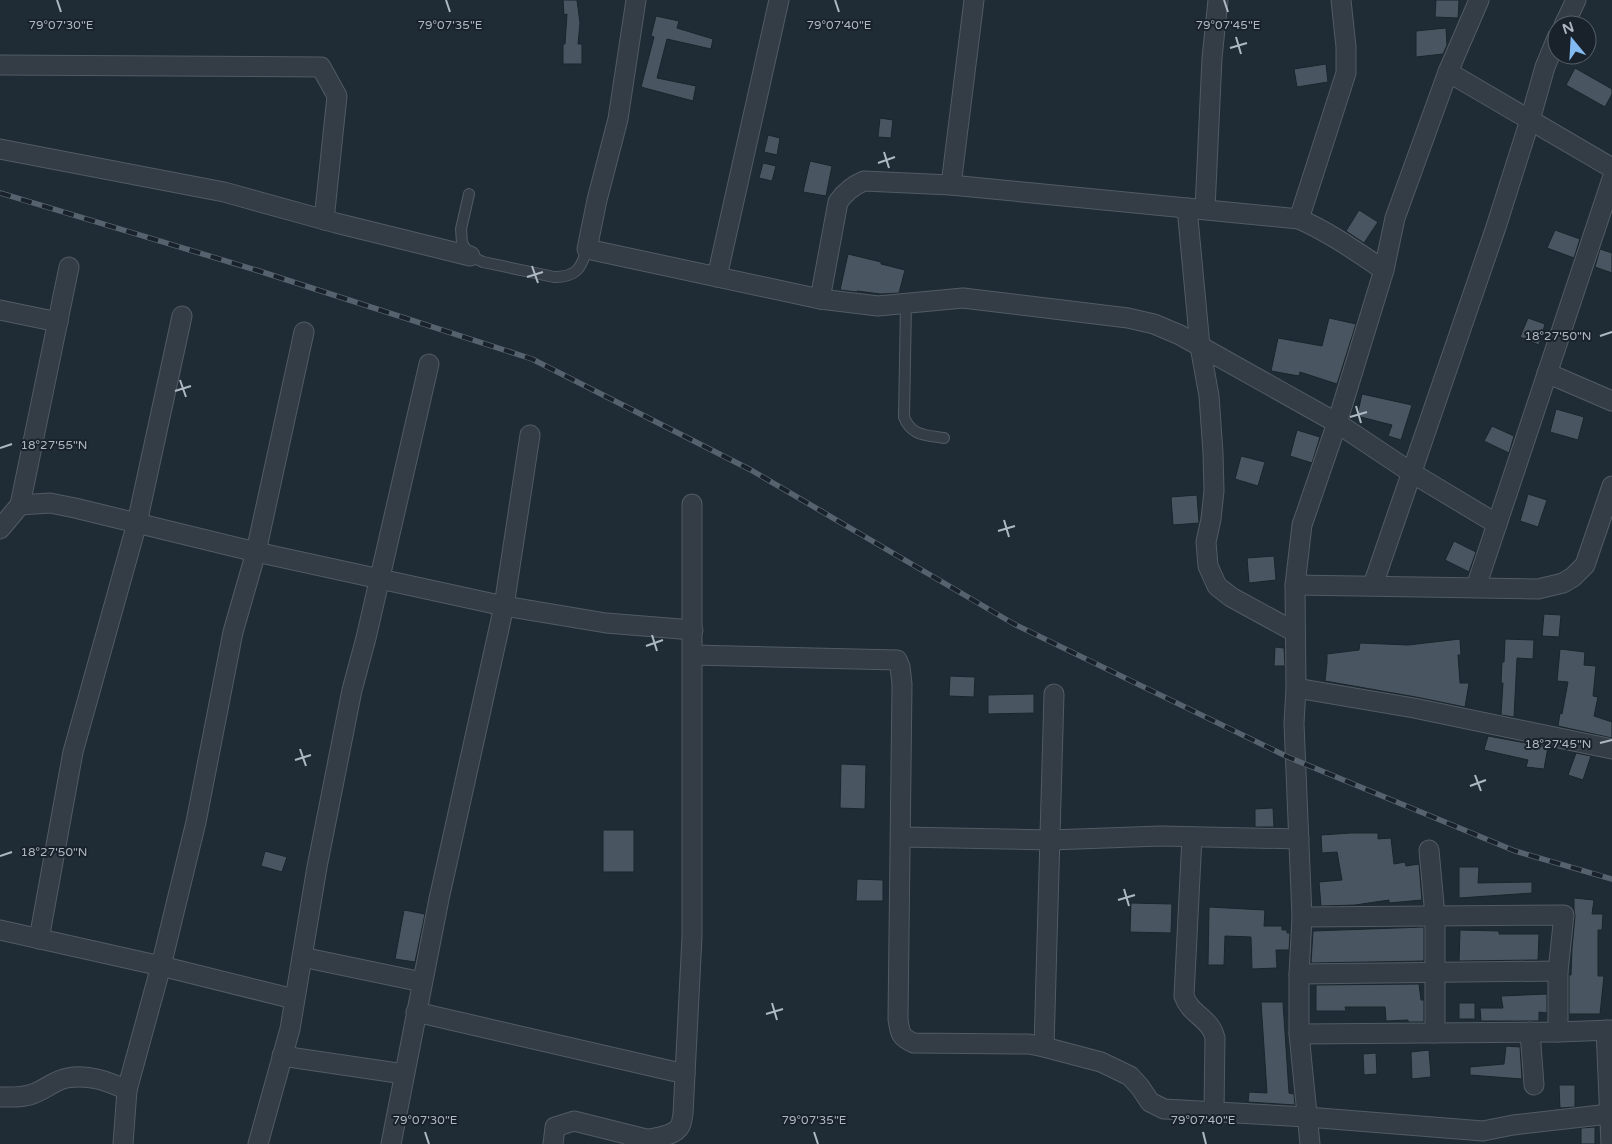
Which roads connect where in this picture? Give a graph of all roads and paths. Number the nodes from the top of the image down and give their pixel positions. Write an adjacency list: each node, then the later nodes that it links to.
1 (636, 0): 21 (street)
2 (780, 0): 25 (street)
3 (974, 0): 16 (street)
4 (1218, 0): 18 (street)
5 (1341, 0): 19 (street)
6 (1479, 0): 11 (street)
7 (1576, 0): 8 (street)
8 (1569, 15)
9 (1547, 64): 12 (street)
10 (0, 65): 20 (street)
11 (1448, 72): 12 (street); 24 (street)
12 (1530, 120): 14 (street); 39 (street)
13 (0, 149): 20 (street)
14 (1612, 168)
15 (1612, 179): 34 (street)
16 (951, 185): 18 (street); 26 (street)
17 (469, 194): 22 (lane)
18 (1196, 208): 19 (street); 32 (street)
19 (1299, 218): 24 (street)
20 (324, 220): 22 (street)
21 (587, 249): 22 (lane); 25 (street)
22 (470, 256)
23 (69, 266): 30 (street)
24 (1384, 270): 36 (street)
25 (717, 277): 26 (street)
26 (820, 299): 27 (street)
27 (906, 304): 32 (street); 38 (lane)
28 (0, 310): 30 (street)
29 (182, 316): 43 (street)
30 (58, 322): 42 (street)
31 (304, 332): 46 (street)
32 (1200, 346): 36 (street); 53 (street)
33 (429, 364): 47 (street)
34 (1547, 373): 35 (street); 44 (street)
35 (1612, 401)
36 (1336, 423): 39 (street); 48 (street)
37 (530, 435): 51 (street)
38 (944, 438)
39 (1412, 473): 44 (street); 49 (street)
40 (1612, 486): 50 (street)
41 (692, 504): 52 (street)
42 (20, 505): 43 (street); 45 (street)
43 (137, 523): 46 (street); 66 (street)
44 (1497, 524): 50 (street)
45 (0, 529)
46 (256, 552): 47 (street); 68 (street)
47 (380, 579): 51 (street); 67 (street)
48 (1295, 585): 49 (street); 53 (street)
49 (1374, 586): 50 (street)
50 (1476, 587)
51 (504, 606): 52 (street); 72 (street)
52 (693, 630): 54 (street)
53 (1295, 632): 55 (street)
54 (693, 655): 59 (street); 83 (street)
55 (1296, 688): 57 (street); 61 (street)
56 (1054, 694): 60 (street)
57 (1612, 749)
58 (1192, 837): 60 (street); 61 (street); 87 (street)
59 (901, 838): 60 (street); 80 (street)
60 (1050, 840): 80 (street)
61 (1299, 840): 63 (street)
62 (1429, 850): 64 (street)
63 (1302, 916): 64 (street); 71 (street)
64 (1435, 916): 69 (street); 70 (street)
65 (0, 930): 66 (street)
66 (39, 939): 68 (street)
67 (302, 957): 72 (street); 73 (street)
68 (161, 966): 73 (street); 85 (street)
69 (1558, 971): 70 (street); 77 (street)
70 (1434, 972): 71 (street); 78 (street)
71 (1298, 974): 79 (street)
72 (422, 982): 74 (street)
73 (294, 999): 81 (street)
74 (416, 1012): 82 (street); 83 (street)
75 (1609, 1030): 77 (street); 88 (street)
76 (1530, 1032): 77 (street); 78 (street); 84 (street)
77 (1558, 1032)
78 (1434, 1033): 79 (street)
79 (1299, 1034): 89 (street)
80 (1044, 1047): 87 (street)
81 (282, 1056): 82 (street); 92 (street)
82 (404, 1074): 93 (street)
83 (685, 1074): 90 (street)
84 (1534, 1085)
85 (127, 1090): 86 (street); 91 (street)
86 (0, 1096)
87 (1214, 1111): 89 (street)
88 (1609, 1114): 89 (street); 96 (street)
89 (1307, 1117): 95 (street)
90 (640, 1141): 94 (street)
91 (123, 1144)
92 (258, 1144)
93 (391, 1144)
94 (553, 1144)
95 (1310, 1144)
96 (1611, 1144)

